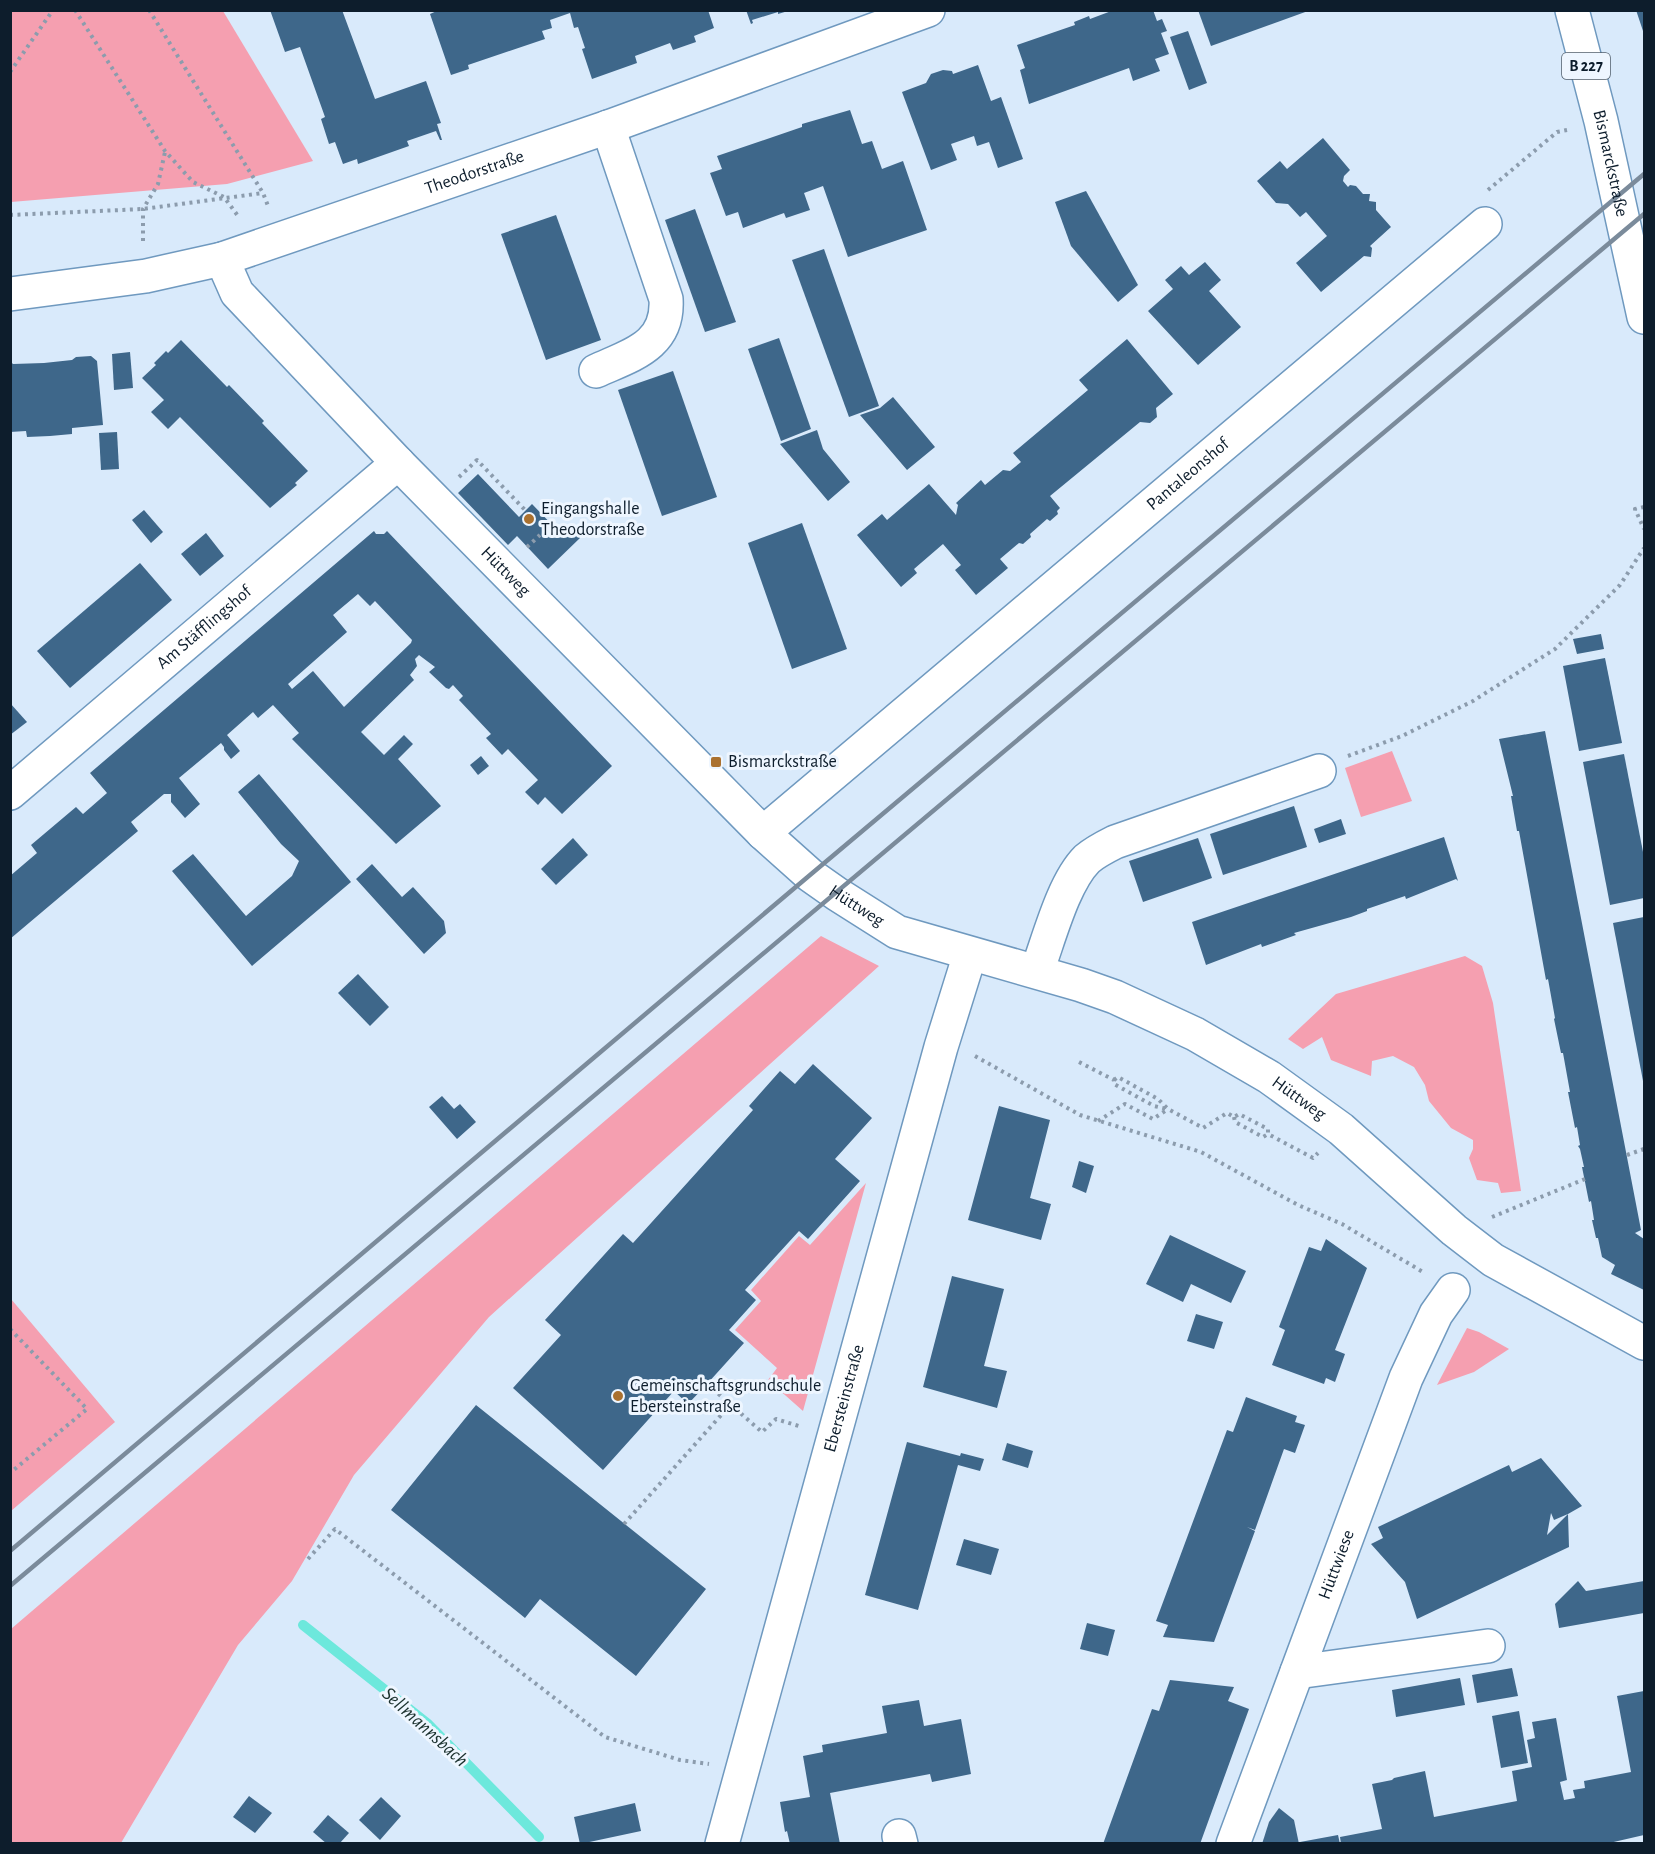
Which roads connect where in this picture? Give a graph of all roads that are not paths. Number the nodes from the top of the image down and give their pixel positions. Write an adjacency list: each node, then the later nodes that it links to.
1 (928, 10): 3 (street, Theodorstraße)
2 (1572, 10): 7 (street, Bismarckstraße / B 227)
3 (608, 127): 5 (street, Theodorstraße); 8 (street)
4 (1485, 224): 12 (street, Pantaleonshof)
5 (222, 259): 6 (street, Theodorstraße); 9 (street, Hüttweg)
6 (10, 294)
7 (1644, 317)
8 (596, 371)
9 (398, 463): 11 (street, Am Stäfflingshof); 12 (street, Hüttweg)
10 (1319, 771): 14 (street)
11 (10, 793)
12 (763, 833): 13 (street, Hüttweg)
13 (970, 954): 14 (street, Hüttweg); 19 (street, Ebersteinstraße)
14 (1037, 972): 16 (street, Hüttweg)
15 (1454, 1290): 18 (street, Hüttwiese)
16 (1644, 1343)
17 (1488, 1646): 18 (street)
18 (1298, 1672): 20 (street, Hüttwiese)
19 (722, 1844)
20 (1233, 1844)

